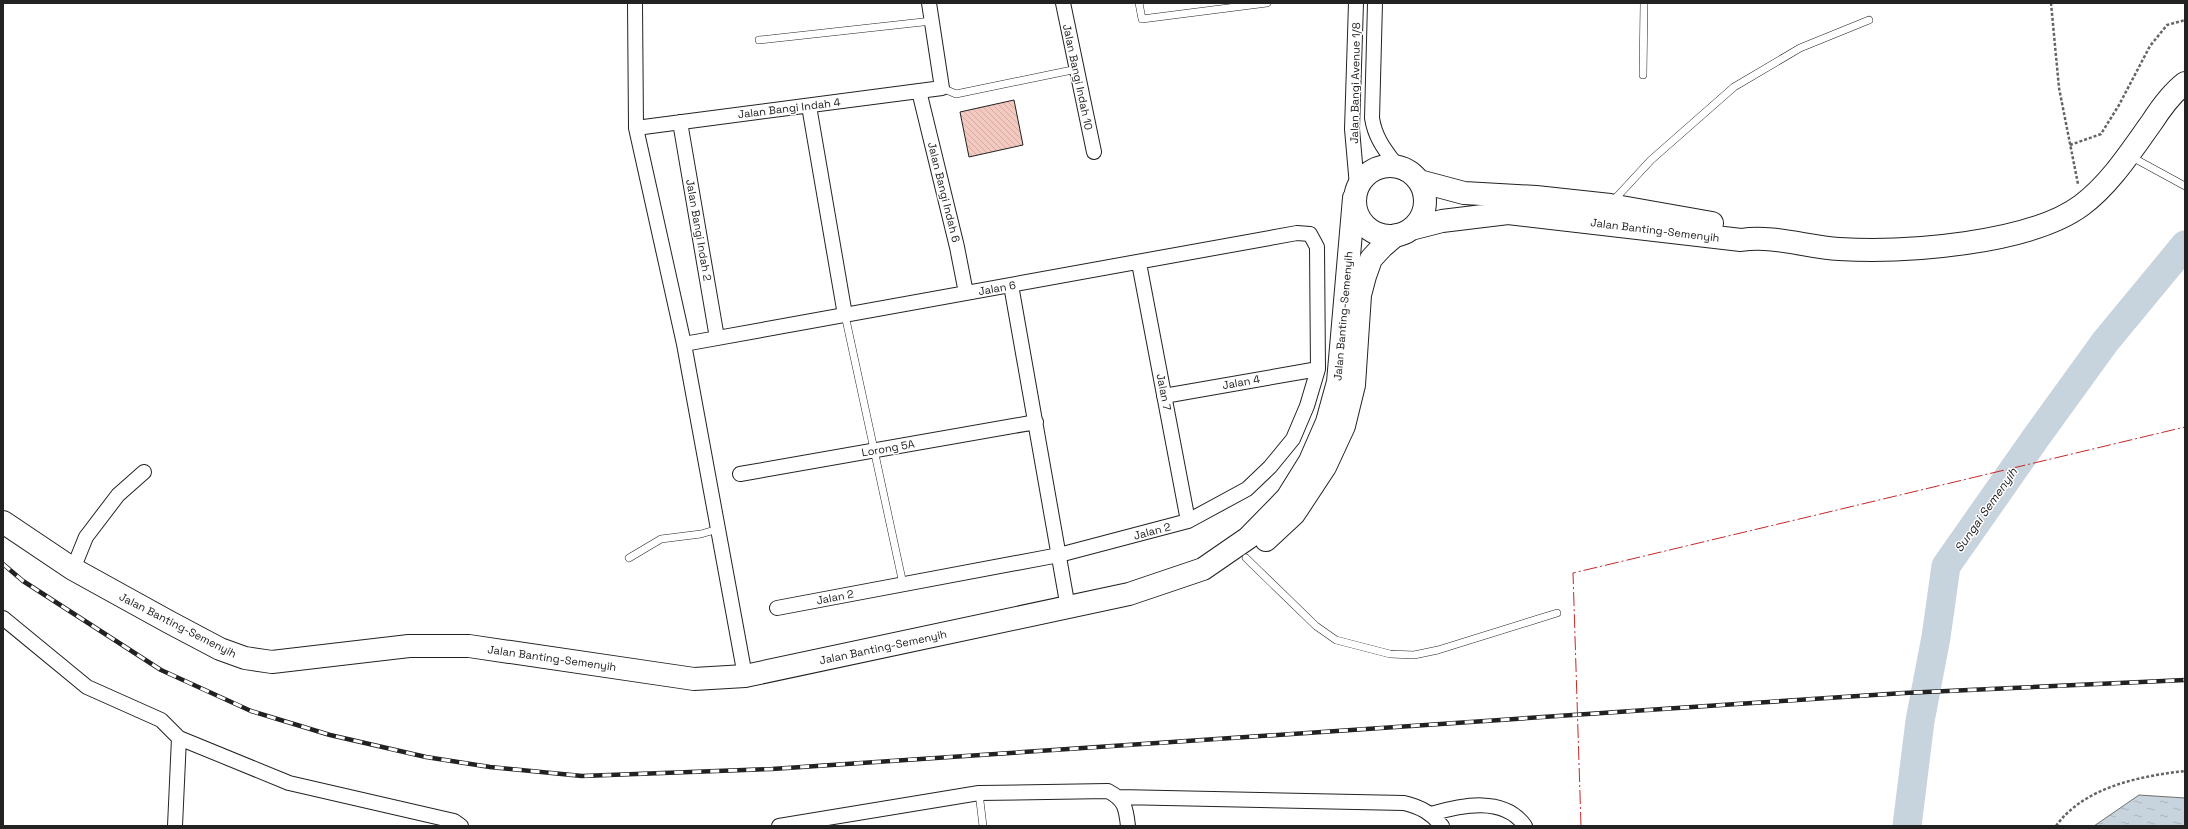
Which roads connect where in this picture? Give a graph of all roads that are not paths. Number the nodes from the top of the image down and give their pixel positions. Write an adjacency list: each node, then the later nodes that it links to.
1 (635, 3): 19 (street)
2 (929, 3): 10 (street)
3 (1062, 3): 12 (street, Jalan Bangi Indah 10)
4 (1139, 3): 5 (lane)
5 (1267, 3)
6 (1356, 3): 25 (street, Jalan Bangi Avenue 1/8)
7 (1375, 3): 22 (street, Jalan Bangi Avenue 1/8)
8 (1644, 3): 13 (lane)
9 (1869, 20): 26 (lane)
10 (932, 21): 11 (lane); 15 (street)
11 (759, 40)
12 (1076, 70): 15 (lane); 20 (street, Jalan Bangi Indah 10)
13 (1643, 75)
14 (2185, 83): 21 (main road, Jalan Banting-Semenyih)
15 (942, 88): 16 (street, Jalan Bangi Indah 4)
16 (919, 91): 17 (street, Jalan Bangi Indah 4); 32 (street, Jalan Bangi Indah 6)
17 (809, 106): 18 (street, Jalan Bangi Indah 4); 33 (street)
18 (680, 122): 19 (street, Jalan Bangi Indah 4); 34 (street, Jalan Bangi Indah 2)
19 (636, 128): 35 (street)
20 (1094, 152)
21 (2128, 155): 24 (lane); 29 (main road, Jalan Banting-Semenyih)
22 (1397, 166): 23 (main road); 25 (main road)
23 (1419, 181): 26 (main road, Jalan Banting-Semenyih); 27 (main road)
24 (2185, 186)
25 (1356, 192): 27 (main road); 50 (main road, Jalan Banting-Semenyih)
26 (1610, 205): 29 (main road, Jalan Banting-Semenyih)
27 (1404, 232): 29 (main road, Jalan Banting-Semenyih); 47 (main road, Jalan Banting-Semenyih)
28 (1310, 234): 30 (street, Jalan 6); 36 (street, Jalan 2)
29 (1756, 238)
30 (1139, 263): 31 (street, Jalan 6); 37 (street, Jalan 7)
31 (1011, 285): 32 (street, Jalan 6); 38 (street)
32 (966, 293): 33 (street, Jalan 6)
33 (845, 315): 34 (street, Jalan 6); 39 (lane)
34 (717, 338): 35 (street, Jalan 6)
35 (684, 344): 44 (street)
36 (1318, 369): 37 (street, Jalan 4); 42 (street, Jalan 2)
37 (1164, 396): 42 (street, Jalan 7)
38 (1036, 422): 39 (street, Lorong 5A); 45 (street)
39 (874, 450): 41 (street, Lorong 5A); 49 (lane)
40 (144, 472): 48 (street)
41 (740, 474)
42 (1188, 521): 45 (street, Jalan 2)
43 (3, 522): 48 (main road, Jalan Banting-Semenyih)
44 (718, 529): 46 (lane); 55 (street)
45 (1059, 555): 49 (street, Jalan 2); 52 (street)
46 (629, 558)
47 (1246, 558): 50 (main road, Jalan Banting-Semenyih); 53 (lane)
48 (73, 569): 55 (main road, Jalan Banting-Semenyih)
49 (902, 584): 51 (street, Jalan 2)
50 (1129, 594): 52 (main road, Jalan Banting-Semenyih)
51 (777, 608)
52 (1068, 608): 55 (main road, Jalan Banting-Semenyih)
53 (1557, 614)
54 (3, 618): 56 (street)
55 (745, 676)
56 (179, 738): 60 (street); 61 (street)
57 (979, 794): 58 (street); 62 (street); 63 (lane)
58 (1119, 797): 59 (street); 64 (street)
59 (1431, 814): 65 (street); 66 (street)
60 (175, 826)
61 (461, 826)
62 (779, 826)
63 (983, 826)
64 (1128, 826)
65 (1442, 826)
66 (1525, 826)

